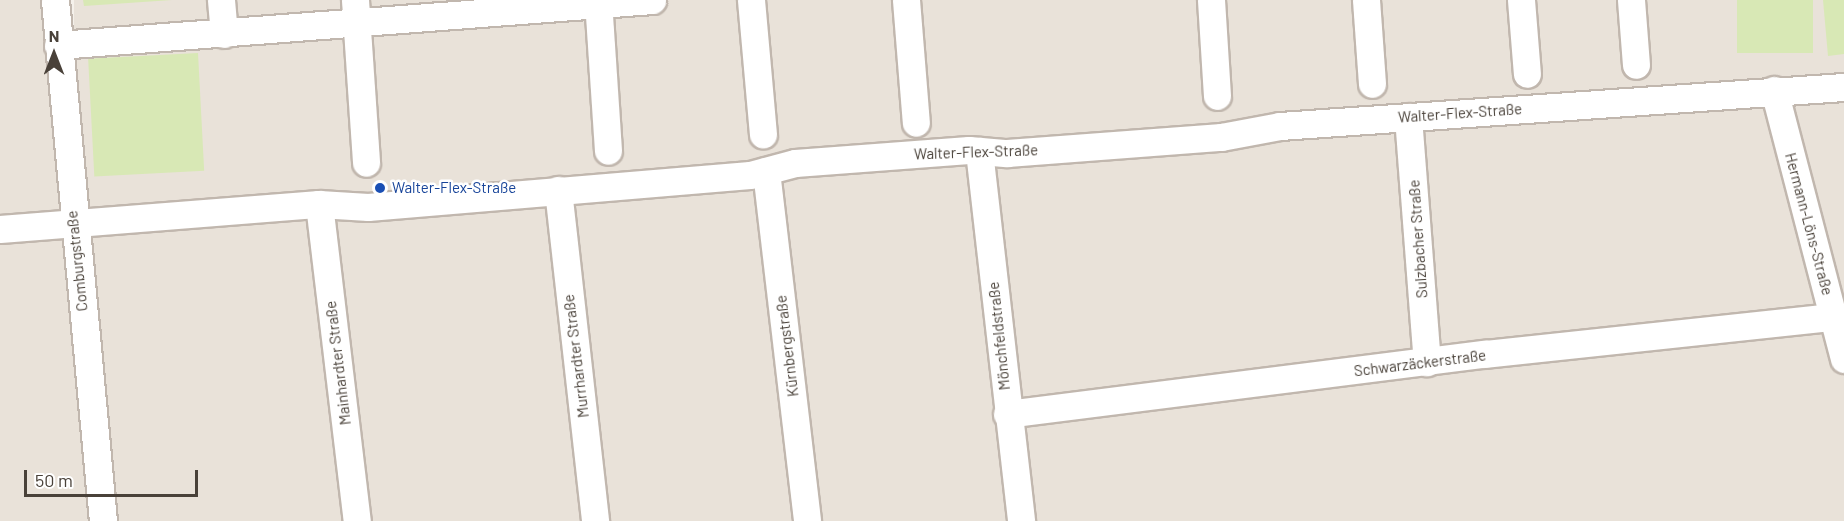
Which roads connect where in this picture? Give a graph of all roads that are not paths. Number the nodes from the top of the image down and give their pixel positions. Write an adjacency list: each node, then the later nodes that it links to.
1 (56, 0): 13 (street, Comburgstraße)
2 (221, 0): 12 (street)
3 (652, 0): 10 (street)
4 (751, 0): 22 (street)
5 (906, 0): 21 (street)
6 (1211, 0): 19 (street)
7 (1366, 0): 16 (street)
8 (1521, 0): 15 (street)
9 (1631, 0): 14 (street)
10 (598, 2): 11 (street); 23 (street)
11 (356, 12): 12 (street); 25 (street)
12 (224, 34): 13 (street)
13 (58, 45): 29 (street, Comburgstraße)
14 (1636, 65)
15 (1527, 74)
16 (1372, 84)
17 (1844, 87): 18 (street, Walter-Flex-Straße)
18 (1774, 90): 20 (street, Walter-Flex-Straße); 31 (street, Hermann-Löns-Straße)
19 (1217, 96)
20 (1408, 117): 24 (street, Walter-Flex-Straße); 33 (street, Sulzbacher Straße)
21 (916, 123)
22 (763, 134)
23 (608, 151)
24 (979, 151): 26 (street, Walter-Flex-Straße); 34 (street, Mönchfeldstraße)
25 (366, 162)
26 (766, 171): 27 (street, Walter-Flex-Straße); 38 (street, Kürnbergstraße)
27 (558, 190): 28 (street, Walter-Flex-Straße); 37 (street, Murrhardter Straße)
28 (319, 204): 29 (street, Walter-Flex-Straße); 36 (street, Mainhardter Straße)
29 (74, 223): 30 (street, Walter-Flex-Straße); 35 (street, Comburgstraße)
30 (0, 229)
31 (1833, 317): 32 (street, Hermann-Löns-Straße); 33 (street, Schwarzäckerstraße)
32 (1844, 359)
33 (1427, 362): 34 (street, Schwarzäckerstraße)
34 (1007, 414): 39 (street, Mönchfeldstraße)
35 (103, 521)
36 (357, 521)
37 (595, 521)
38 (807, 521)
39 (1020, 521)

